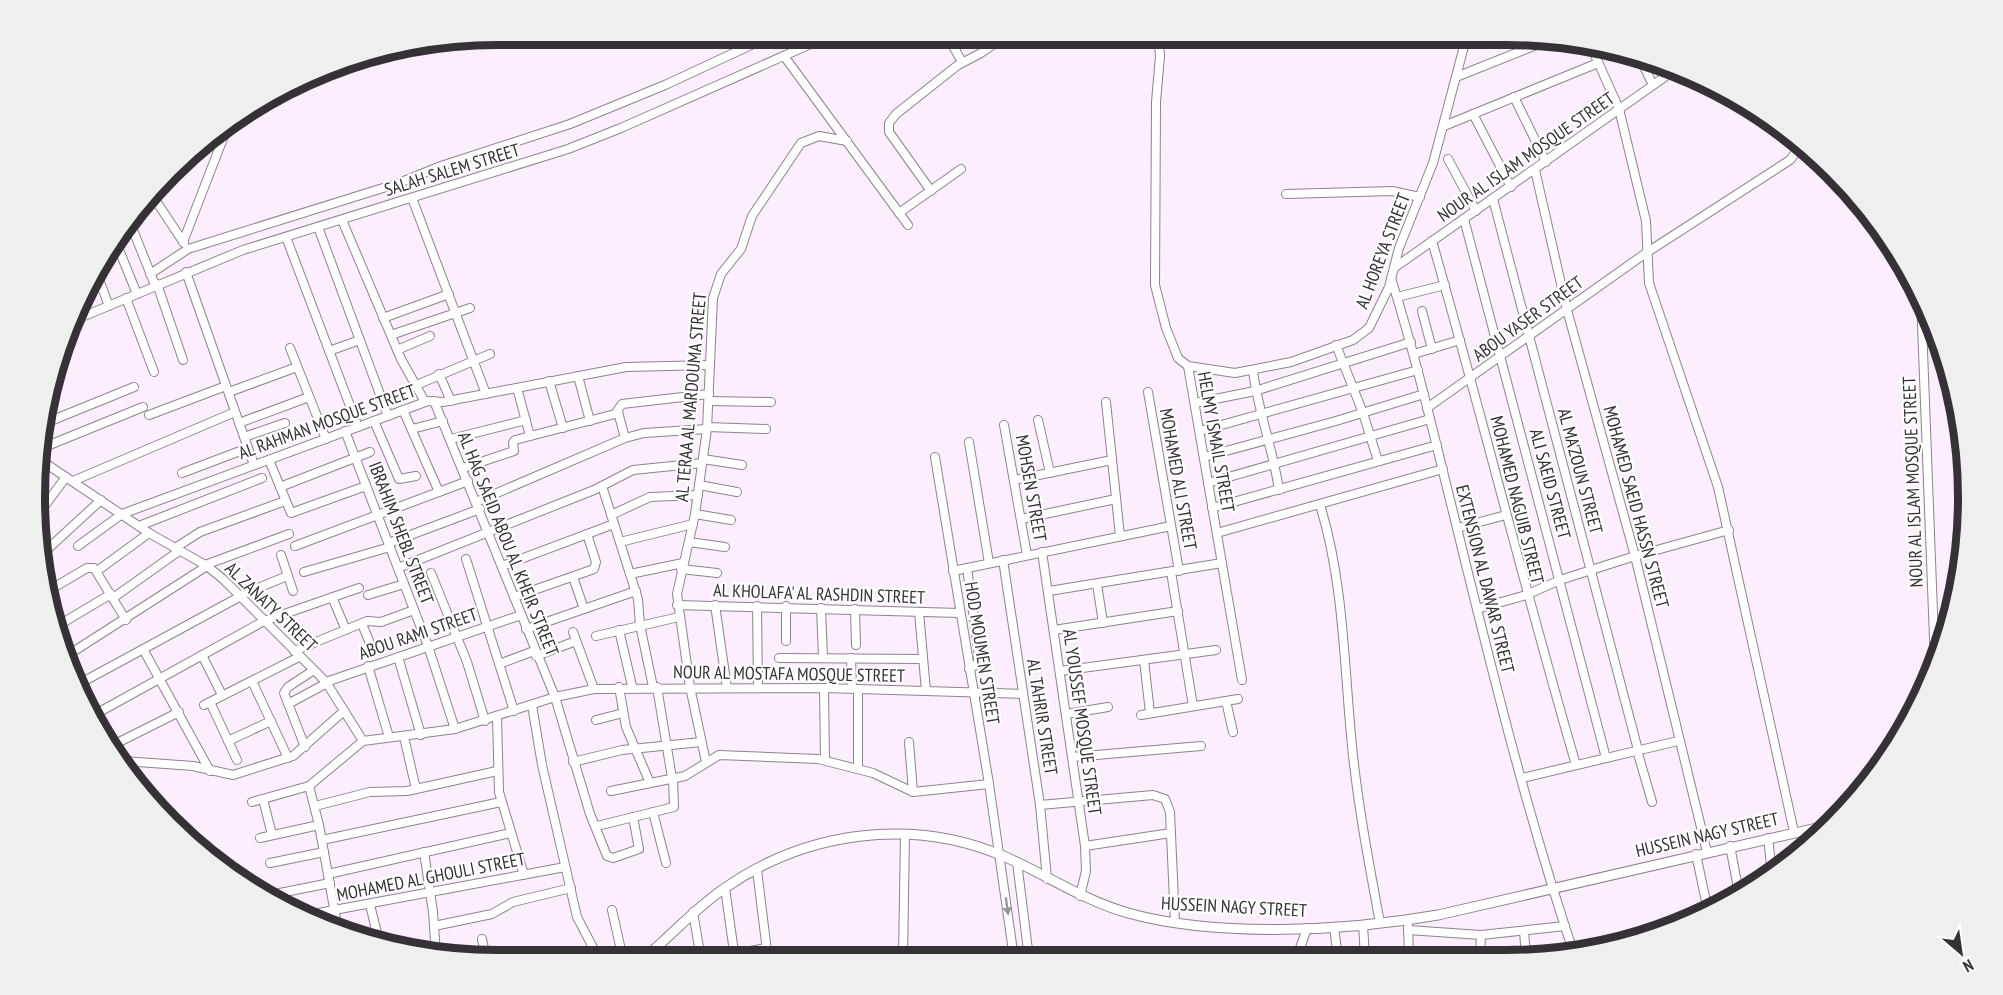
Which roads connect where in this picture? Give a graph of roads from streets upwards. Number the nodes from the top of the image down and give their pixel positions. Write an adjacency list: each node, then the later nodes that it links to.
1 (751, 45): 43 (street)
2 (809, 45): 9 (street, SALAH SALEM STREET)
3 (953, 45): 10 (street)
4 (990, 45): 10 (street)
5 (1159, 45): 83 (street, HELMY ISMAIL STREET)
6 (1464, 45): 14 (street, AL HOREYA STREET)
7 (1534, 46): 14 (street)
8 (1594, 54): 11 (street)
9 (784, 56): 21 (street); 31 (street, SALAH SALEM STREET)
10 (962, 62): 28 (street)
11 (1598, 63): 16 (street); 17 (street)
12 (1644, 67): 15 (street)
13 (1668, 75): 15 (street, NOUR AL ISLAM MOSQUE STREET)
14 (1456, 77): 19 (street, AL HOREYA STREET)
15 (1653, 85): 17 (street, NOUR AL ISLAM MOSQUE STREET)
16 (1514, 98): 18 (street); 24 (street)
17 (1619, 109): 24 (street, NOUR AL ISLAM MOSQUE STREET); 45 (street)
18 (1473, 114): 19 (street); 27 (street)
19 (1444, 126): 30 (street, AL HOREYA STREET)
20 (224, 138): 43 (street)
21 (847, 141): 35 (street); 82 (street, AL TERAA AL MARDOUMA STREET)
22 (1797, 151): 45 (street, ABOU YASER STREET)
23 (1448, 159): 34 (street)
24 (1546, 162): 26 (street, NOUR AL ISLAM MOSQUE STREET)
25 (961, 170): 28 (street)
26 (1535, 170): 27 (street, NOUR AL ISLAM MOSQUE STREET); 59 (street, MOHAMED SAEID HASSN STREET)
27 (1510, 187): 32 (street, NOUR AL ISLAM MOSQUE STREET)
28 (931, 191): 35 (street)
29 (1286, 194): 30 (street)
30 (1420, 197): 46 (street, AL HOREYA STREET)
31 (412, 198): 37 (street, SALAH SALEM STREET); 54 (street)
32 (1493, 199): 34 (street, NOUR AL ISLAM MOSQUE STREET); 67 (street, AL MA'ZOUN STREET)
33 (156, 201): 43 (street)
34 (1476, 211): 36 (street, NOUR AL ISLAM MOSQUE STREET)
35 (899, 213): 38 (street)
36 (1464, 219): 42 (street, NOUR AL ISLAM MOSQUE STREET); 78 (street, ALI SAEID STREET)
37 (342, 220): 39 (street, SALAH SALEM STREET); 63 (street)
38 (908, 225)
39 (318, 227): 41 (street, SALAH SALEM STREET); 68 (street)
40 (133, 230): 48 (street)
41 (286, 237): 47 (street, SALAH SALEM STREET); 75 (street)
42 (1432, 242): 46 (street, NOUR AL ISLAM MOSQUE STREET); 52 (street, MOHAMED NAGUIB STREET)
43 (186, 245): 48 (street)
44 (119, 250): 53 (street)
45 (1646, 253): 59 (street, ABOU YASER STREET); 195 (street)
46 (1394, 268): 49 (street, AL HOREYA STREET)
47 (186, 272): 51 (street, SALAH SALEM STREET); 96 (street)
48 (150, 274): 51 (street)
49 (1391, 278): 55 (street, EXTENSION AL DAWAR STREET); 71 (street, AL HOREYA STREET)
50 (100, 282): 57 (street)
51 (156, 285): 53 (street, SALAH SALEM STREET); 79 (street)
52 (1445, 285): 55 (street); 69 (street, MOHAMED NAGUIB STREET)
53 (137, 294): 56 (street, SALAH SALEM STREET)
54 (449, 294): 61 (street); 63 (street)
55 (1397, 297): 70 (street, EXTENSION AL DAWAR STREET)
56 (126, 298): 57 (street, SALAH SALEM STREET); 87 (street)
57 (109, 306): 62 (street, SALAH SALEM STREET)
58 (470, 308): 61 (street)
59 (1567, 310): 67 (street, ABOU YASER STREET); 213 (street, MOHAMED SAEID HASSN STREET)
60 (1422, 311): 73 (street)
61 (456, 313): 65 (street); 80 (street)
62 (83, 316)
63 (383, 318): 65 (street)
64 (1922, 319): 277 (street, NOUR AL ISLAM MOSQUE STREET)
65 (391, 335): 74 (street)
66 (430, 336): 74 (street)
67 (1529, 337): 78 (street, ABOU YASER STREET); 223 (street, AL MA'ZOUN STREET)
68 (360, 340): 75 (street); 117 (street)
69 (1460, 340): 73 (street); 90 (street, MOHAMED NAGUIB STREET)
70 (1411, 342): 77 (street, EXTENSION AL DAWAR STREET); 81 (street)
71 (1336, 345): 81 (street); 86 (street, AL HOREYA STREET)
72 (290, 348): 84 (street)
73 (1432, 349): 77 (street)
74 (397, 350): 92 (street)
75 (329, 351): 128 (street)
76 (490, 354): 80 (street)
77 (1414, 354): 85 (street, EXTENSION AL DAWAR STREET)
78 (1501, 358): 90 (street, ABOU YASER STREET); 233 (street, ALI SAEID STREET)
79 (183, 360)
80 (475, 360): 88 (street); 99 (street)
81 (1343, 363): 95 (street); 97 (street)
82 (709, 365): 89 (street, AL RAHMAN MOSQUE STREET); 102 (street, AL TERAA AL MARDOUMA STREET)
83 (1188, 366): 86 (street, AL HOREYA STREET); 108 (street, HELMY ISMAIL STREET)
84 (297, 367): 96 (street); 101 (street)
85 (1418, 370): 95 (street); 100 (street, EXTENSION AL DAWAR STREET)
86 (1253, 371): 97 (street)
87 (154, 372)
88 (439, 374): 92 (street); 104 (street)
89 (578, 376): 91 (street, AL RAHMAN MOSQUE STREET); 124 (street)
90 (1471, 379): 110 (street, ABOU YASER STREET); 187 (street, MOHAMED NAGUIB STREET)
91 (549, 381): 94 (street, AL RAHMAN MOSQUE STREET); 129 (street)
92 (414, 386): 105 (street)
93 (134, 387): 119 (street)
94 (517, 388): 99 (street, AL RAHMAN MOSQUE STREET); 120 (street)
95 (1353, 388): 114 (street); 115 (street)
96 (227, 389): 112 (street); 116 (street)
97 (1256, 391): 108 (street); 115 (street)
98 (1148, 392): 192 (street, MOHAMED ALI STREET)
99 (486, 394): 104 (street, AL RAHMAN MOSQUE STREET)
100 (1424, 394): 110 (street, EXTENSION AL DAWAR STREET); 114 (street)
101 (309, 397): 125 (street); 139 (street)
102 (709, 397): 106 (street); 113 (street); 130 (street, AL TERAA AL MARDOUMA STREET)
103 (434, 401): 104 (street, AL RAHMAN MOSQUE STREET); 105 (street, AL RAHMAN MOSQUE STREET); 123 (street, AL HAG SAEID ABOU AL KHEIR STREET)
104 (451, 401)
105 (425, 402): 111 (street, AL RAHMAN MOSQUE STREET)
106 (771, 402)
107 (1106, 402): 151 (street)
108 (1195, 403): 134 (street, HELMY ISMAIL STREET)
109 (143, 407): 143 (street)
110 (1428, 408): 118 (street, EXTENSION AL DAWAR STREET)
111 (403, 410): 117 (street, AL RAHMAN MOSQUE STREET); 131 (street)
112 (235, 412): 125 (street); 164 (street)
113 (618, 412): 124 (street); 138 (street)
114 (1363, 413): 137 (street); 141 (street)
115 (1260, 414): 134 (street); 141 (street)
116 (149, 415)
117 (388, 416): 122 (street, AL RAHMAN MOSQUE STREET)
118 (1430, 419): 137 (street); 144 (street, EXTENSION AL DAWAR STREET)
119 (52, 420)
120 (526, 420): 135 (street); 140 (street)
121 (1038, 420): 161 (street)
122 (374, 421): 128 (street, AL RAHMAN MOSQUE STREET); 162 (street)
123 (443, 421): 131 (street); 140 (street, AL HAG SAEID ABOU AL KHEIR STREET)
124 (590, 421): 129 (street)
125 (239, 423): 136 (street)
126 (285, 423): 136 (street)
127 (1004, 425): 165 (street, MOHSEN STREET)
128 (358, 427): 133 (street, AL RAHMAN MOSQUE STREET)
129 (563, 428): 135 (street)
130 (707, 428): 132 (street); 138 (street); 152 (street, AL TERAA AL MARDOUMA STREET)
131 (412, 429): 173 (street)
132 (766, 429)
133 (345, 431): 139 (street, AL RAHMAN MOSQUE STREET); 149 (street, IBRAHIM SHEBL STREET)
134 (1200, 431): 147 (street, HELMY ISMAIL STREET)
135 (530, 436): 158 (street)
136 (244, 437): 145 (street)
137 (1371, 437): 153 (street); 155 (street)
138 (625, 438): 180 (street)
139 (326, 439): 150 (street, AL RAHMAN MOSQUE STREET)
140 (451, 439): 158 (street, AL HAG SAEID ABOU AL KHEIR STREET)
141 (1269, 439): 147 (street); 155 (street)
142 (969, 442): 216 (street)
143 (48, 445)
144 (1437, 445): 153 (street); 159 (street, EXTENSION AL DAWAR STREET)
145 (248, 448): 156 (street); 160 (street)
146 (370, 452): 149 (street)
147 (1204, 456): 167 (street, HELMY ISMAIL STREET)
148 (935, 457): 225 (street, HOD MOUMEN STREET)
149 (356, 458): 169 (street, IBRAHIM SHEBL STREET); 171 (street)
150 (269, 460): 156 (street, AL RAHMAN MOSQUE STREET); 171 (street)
151 (1112, 460): 161 (street); 176 (street)
152 (703, 461): 157 (street); 168 (street, AL TERAA AL MARDOUMA STREET); 170 (street)
153 (1378, 461): 172 (street)
154 (46, 464): 164 (street, AL ZANATY STREET)
155 (1275, 464): 167 (street); 172 (street)
156 (254, 465): 183 (street, AL RAHMAN MOSQUE STREET)
157 (742, 465)
158 (463, 468): 166 (street, AL HAG SAEID ABOU AL KHEIR STREET)
159 (1443, 469): 181 (street); 194 (street, EXTENSION AL DAWAR STREET)
160 (182, 473)
161 (1050, 473): 165 (street)
162 (416, 476)
163 (262, 478): 193 (street)
164 (69, 479): 177 (street, AL ZANATY STREET); 179 (street)
165 (1014, 480): 188 (street, MOHSEN STREET)
166 (468, 481): 173 (street); 180 (street, AL HAG SAEID ABOU AL KHEIR STREET)
167 (1208, 483): 182 (street, HELMY ISMAIL STREET)
168 (699, 485): 174 (street); 175 (street, AL TERAA AL MARDOUMA STREET)
169 (366, 486): 178 (street); 185 (street, IBRAHIM SHEBL STREET)
170 (602, 486): 186 (street); 197 (street)
171 (280, 487): 178 (street)
172 (1279, 490): 182 (street)
173 (439, 492): 185 (street)
174 (736, 492)
175 (698, 495): 184 (street, AL TERAA AL MARDOUMA STREET); 186 (street)
176 (1116, 499): 188 (street); 201 (street)
177 (101, 500): 183 (street, AL ZANATY STREET); 208 (street)
178 (285, 501): 209 (street)
179 (45, 506)
180 (478, 506): 197 (street, AL HAG SAEID ABOU AL KHEIR STREET); 204 (street)
181 (1320, 506): 198 (street); 421 (street)
182 (1212, 508): 198 (street, HELMY ISMAIL STREET)
183 (122, 514): 193 (street, AL ZANATY STREET); 205 (street, AL RAHMAN MOSQUE STREET)
184 (695, 514): 189 (street); 191 (street, AL TERAA AL MARDOUMA STREET)
185 (378, 515): 204 (street, IBRAHIM SHEBL STREET); 206 (street)
186 (611, 515): 190 (street)
187 (1506, 515): 194 (street); 244 (street, MOHAMED NAGUIB STREET)
188 (1021, 519): 212 (street, MOHSEN STREET)
189 (731, 520)
190 (614, 524): 200 (street); 202 (street)
191 (693, 524): 202 (street); 203 (street, AL TERAA AL MARDOUMA STREET)
192 (1171, 525): 201 (street); 226 (street, MOHAMED ALI STREET)
193 (138, 526): 196 (street, AL ZANATY STREET)
194 (1457, 528): 254 (street, EXTENSION AL DAWAR STREET)
195 (1729, 530): 213 (street); 382 (street)
196 (149, 533): 209 (street, AL ZANATY STREET); 224 (street)
197 (489, 533): 219 (street, AL HAG SAEID ABOU AL KHEIR STREET); 221 (street)
198 (1217, 533): 217 (street, HELMY ISMAIL STREET)
199 (289, 534): 218 (street)
200 (587, 534): 219 (street); 232 (street)
201 (1120, 536): 210 (street)
202 (620, 542): 230 (street)
203 (689, 543): 207 (street); 220 (street, AL TERAA AL MARDOUMA STREET)
204 (389, 545): 221 (street, IBRAHIM SHEBL STREET); 227 (street)
205 (78, 546)
206 (295, 546)
207 (725, 547)
208 (48, 549)
209 (177, 549): 218 (street, AL ZANATY STREET); 243 (street)
210 (1042, 552): 212 (street); 240 (street, AL YOUSSEF MOSQUE STREET)
211 (281, 555): 231 (street)
212 (1027, 555): 215 (street)
213 (1635, 556): 223 (street); 341 (street, MOHAMED SAEID HASSN STREET)
214 (466, 559): 267 (street)
215 (1003, 560): 216 (street); 315 (street, AL TAHRIR STREET)
216 (989, 563): 222 (street)
217 (1222, 563): 226 (street); 300 (street, HELMY ISMAIL STREET)
218 (206, 565): 241 (street, AL ZANATY STREET); 261 (street)
219 (502, 566): 246 (street, AL HAG SAEID ABOU AL KHEIR STREET)
220 (682, 566): 229 (street); 230 (street); 247 (street, AL TERAA AL MARDOUMA STREET)
221 (398, 568): 234 (street, IBRAHIM SHEBL STREET)
222 (967, 568): 225 (street); 296 (street)
223 (1591, 570): 233 (street); 349 (street, AL MA'ZOUN STREET)
224 (97, 571): 236 (street); 243 (street)
225 (953, 571): 258 (street, HOD MOUMEN STREET)
226 (1175, 571): 235 (street); 256 (street, MOHAMED ALI STREET)
227 (304, 572)
228 (431, 573): 274 (street)
229 (717, 573)
230 (630, 574): 239 (street)
231 (287, 576): 238 (street); 241 (street)
232 (573, 577): 246 (street); 252 (street)
233 (1560, 580): 244 (street); 352 (street, ALI SAEID STREET)
234 (404, 584): 242 (street); 255 (street, IBRAHIM SHEBL STREET)
235 (1097, 584): 240 (street); 264 (street)
236 (54, 587)
237 (358, 588): 245 (street)
238 (292, 591)
239 (636, 591): 252 (street); 266 (street)
240 (1049, 591): 271 (street, AL YOUSSEF MOSQUE STREET)
241 (241, 595): 262 (street, AL ZANATY STREET); 281 (street)
242 (368, 595)
243 (112, 596): 261 (street); 263 (street)
244 (1526, 596): 254 (street); 358 (street, MOHAMED NAGUIB STREET)
245 (332, 597): 262 (street); 269 (street)
246 (514, 597): 259 (street, AL HAG SAEID ABOU AL KHEIR STREET)
247 (677, 605): 248 (street, AL KHOLAFA' AL RASHDIN STREET); 260 (street, AL TERAA AL MARDOUMA STREET)
248 (715, 605): 249 (street, AL KHOLAFA' AL RASHDIN STREET); 310 (street)
249 (757, 606): 250 (street, AL KHOLAFA' AL RASHDIN STREET); 308 (street)
250 (786, 606): 251 (street, AL KHOLAFA' AL RASHDIN STREET); 276 (street)
251 (821, 608): 253 (street, AL KHOLAFA' AL RASHDIN STREET); 290 (street)
252 (584, 609): 268 (street)
253 (855, 609): 257 (street, AL KHOLAFA' AL RASHDIN STREET); 278 (street)
254 (1477, 609): 363 (street, EXTENSION AL DAWAR STREET)
255 (414, 610): 265 (street); 279 (street, IBRAHIM SHEBL STREET)
256 (1178, 611): 264 (street); 286 (street, MOHAMED ALI STREET)
257 (919, 612): 258 (street, AL KHOLAFA' AL RASHDIN STREET); 292 (street)
258 (960, 614): 296 (street, HOD MOUMEN STREET)
259 (521, 615): 267 (street, ABOU RAMI STREET); 268 (street, AL HAG SAEID ABOU AL KHEIR STREET)
260 (679, 617): 266 (street); 307 (street, AL TERAA AL MARDOUMA STREET)
261 (126, 620): 283 (street)
262 (264, 621): 284 (street, AL ZANATY STREET); 287 (street)
263 (63, 623)
264 (1103, 623): 271 (street)
265 (362, 624): 269 (street); 280 (street)
266 (640, 625): 270 (street); 306 (street)
267 (487, 626): 274 (street, ABOU RAMI STREET); 294 (street)
268 (526, 629): 285 (street, AL HAG SAEID ABOU AL KHEIR STREET)
269 (346, 630): 284 (street)
270 (619, 630): 273 (street); 304 (street)
271 (1053, 630): 298 (street, AL YOUSSEF MOSQUE STREET)
272 (573, 632): 275 (street)
273 (596, 636)
274 (456, 637): 279 (street, ABOU RAMI STREET); 331 (street)
275 (576, 641): 285 (street); 309 (street)
276 (786, 641)
277 (1934, 643)
278 (856, 645)
279 (428, 646): 288 (street, ABOU RAMI STREET); 334 (street, IBRAHIM SHEBL STREET)
280 (372, 648)
281 (143, 649): 299 (street); 301 (street)
282 (1216, 650): 286 (street)
283 (72, 652)
284 (297, 654): 297 (street, AL ZANATY STREET); 302 (street)
285 (535, 654): 294 (street); 317 (street, AL HAG SAEID ABOU AL KHEIR STREET)
286 (1185, 654): 293 (street); 322 (street, MOHAMED ALI STREET)
287 (202, 656): 299 (street); 316 (street)
288 (398, 657): 295 (street, ABOU RAMI STREET); 336 (street)
289 (778, 658): 290 (street)
290 (823, 658): 291 (street)
291 (851, 658): 292 (street); 312 (street)
292 (923, 659): 313 (street)
293 (1144, 660): 298 (street); 322 (street)
294 (499, 664): 325 (street)
295 (369, 666): 303 (street, ABOU RAMI STREET); 337 (street)
296 (969, 669): 314 (street, HOD MOUMEN STREET)
297 (314, 670): 303 (street, AL ZANATY STREET); 320 (street)
298 (1060, 671): 329 (street, AL YOUSSEF MOSQUE STREET)
299 (160, 678): 326 (street); 327 (street)
300 (1242, 680)
301 (84, 681)
302 (252, 681): 316 (street); 333 (street)
303 (326, 683): 320 (street, ABOU RAMI STREET); 324 (street, AL ZANATY STREET)
304 (632, 686): 305 (street, NOUR AL MOSTAFA MOSQUE STREET); 306 (street, NOUR AL MOSTAFA MOSQUE STREET)
305 (619, 687): 309 (street, NOUR AL MOSTAFA MOSQUE STREET); 328 (street)
306 (655, 687): 307 (street, NOUR AL MOSTAFA MOSQUE STREET); 345 (street)
307 (690, 687): 310 (street, NOUR AL MOSTAFA MOSQUE STREET); 342 (street, AL TERAA AL MARDOUMA STREET)
308 (758, 687): 310 (street, NOUR AL MOSTAFA MOSQUE STREET); 311 (street, NOUR AL MOSTAFA MOSQUE STREET)
309 (594, 688): 317 (street, NOUR AL MOSTAFA MOSQUE STREET)
310 (727, 688)
311 (824, 688): 312 (street, NOUR AL MOSTAFA MOSQUE STREET); 354 (street)
312 (855, 689): 313 (street, NOUR AL MOSTAFA MOSQUE STREET); 359 (street)
313 (926, 691): 314 (street, NOUR AL MOSTAFA MOSQUE STREET)
314 (973, 693): 315 (street, NOUR AL MOSTAFA MOSQUE STREET); 365 (street, HOD MOUMEN STREET)
315 (1023, 694): 375 (street, AL TAHRIR STREET)
316 (222, 695): 339 (street)
317 (555, 697): 321 (street, NOUR AL MOSTAFA MOSQUE STREET); 356 (street, AL HAG SAEID ABOU AL KHEIR STREET)
318 (1238, 699): 319 (street)
319 (1226, 701): 322 (street); 335 (street)
320 (288, 705): 347 (street)
321 (532, 705): 325 (street, NOUR AL MOSTAFA MOSQUE STREET); 401 (street)
322 (1193, 706)
323 (1108, 707): 329 (street)
324 (344, 711): 340 (street, AL ZANATY STREET); 347 (street)
325 (514, 711): 330 (street, NOUR AL MOSTAFA MOSQUE STREET)
326 (99, 712)
327 (179, 712): 344 (street); 360 (street)
328 (623, 713): 332 (street); 348 (street)
329 (1066, 714): 350 (street, AL YOUSSEF MOSQUE STREET)
330 (497, 717): 331 (street, NOUR AL MOSTAFA MOSQUE STREET); 361 (street)
331 (485, 720): 334 (street, NOUR AL MOSTAFA MOSQUE STREET)
332 (596, 720)
333 (271, 721): 339 (street); 351 (street)
334 (455, 729): 336 (street, NOUR AL MOSTAFA MOSQUE STREET)
335 (1233, 732)
336 (421, 735): 338 (street, NOUR AL MOSTAFA MOSQUE STREET)
337 (389, 737): 338 (street, NOUR AL MOSTAFA MOSQUE STREET); 340 (street, NOUR AL MOSTAFA MOSQUE STREET)
338 (404, 737): 367 (street)
339 (228, 741): 353 (street)
340 (363, 741): 366 (street)
341 (1678, 741): 349 (street); 394 (street, MOHAMED SAEID HASSN STREET)
342 (701, 742): 345 (street); 357 (street, AL TERAA AL MARDOUMA STREET)
343 (909, 742): 369 (street)
344 (117, 743)
345 (666, 746): 348 (street); 362 (street)
346 (1201, 746): 350 (street)
347 (305, 747): 351 (street)
348 (635, 748): 356 (street); 364 (street)
349 (1638, 750): 352 (street); 374 (street, AL MA'ZOUN STREET)
350 (1073, 757): 371 (street, AL YOUSSEF MOSQUE STREET)
351 (288, 758): 360 (street)
352 (1606, 758): 358 (street)
353 (237, 760)
354 (825, 760): 357 (street); 359 (street)
355 (130, 761): 360 (street)
356 (573, 762): 380 (street, AL HAG SAEID ABOU AL KHEIR STREET)
357 (706, 762): 362 (street)
358 (1576, 765): 363 (street)
359 (858, 769): 369 (street)
360 (210, 771)
361 (497, 771): 367 (street); 373 (street)
362 (672, 778): 364 (street); 377 (street)
363 (1521, 778): 407 (street, EXTENSION AL DAWAR STREET)
364 (650, 783): 368 (street)
365 (989, 784): 369 (street); 395 (street, HOD MOUMEN STREET)
366 (309, 786): 370 (street); 376 (street)
367 (416, 789): 376 (street)
368 (611, 791)
369 (913, 792)
370 (263, 799): 372 (street); 386 (street)
371 (1079, 801): 375 (street); 384 (street); 390 (street, AL YOUSSEF MOSQUE STREET)
372 (252, 802)
373 (501, 802): 383 (street); 389 (street)
374 (1652, 802)
375 (1040, 805): 405 (street, AL TAHRIR STREET)
376 (315, 806): 379 (street)
377 (652, 812): 378 (street); 399 (street)
378 (633, 817): 380 (street); 380 (street, AL HAG SAEID ABOU AL KHEIR STREET)
379 (319, 825): 386 (street); 389 (street)
380 (597, 826)
381 (1814, 828): 382 (street, HUSSEIN NAGY STREET)
382 (1794, 832): 388 (street, HUSSEIN NAGY STREET)
383 (511, 833): 393 (street); 403 (street)
384 (1171, 833): 390 (street); 420 (street)
385 (905, 834): 395 (street, HUSSEIN NAGY STREET); 402 (street, HUSSEIN NAGY STREET); 443 (street)
386 (272, 835): 387 (street)
387 (260, 838)
388 (1768, 838): 391 (street, HUSSEIN NAGY STREET); 400 (street)
389 (322, 840): 392 (street)
390 (1085, 846): 412 (street, AL YOUSSEF MOSQUE STREET)
391 (1730, 846): 394 (street, HUSSEIN NAGY STREET); 406 (street)
392 (324, 852): 398 (street); 404 (street)
393 (424, 852): 404 (street); 411 (street)
394 (1707, 852): 396 (street, HUSSEIN NAGY STREET)
395 (1000, 854): 397 (street, HUSSEIN NAGY STREET); 444 (street, HOD MOUMEN STREET, one-way to 444)
396 (1696, 854): 407 (street, HUSSEIN NAGY STREET); 413 (street)
397 (1017, 862): 405 (street, HUSSEIN NAGY STREET); 445 (street)
398 (270, 863)
399 (666, 863)
400 (1771, 864)
401 (565, 867): 403 (street, MOHAMED AL GHOULI STREET); 408 (street)
402 (757, 870): 409 (street, HUSSEIN NAGY STREET); 434 (street)
403 (524, 875): 411 (street, MOHAMED AL GHOULI STREET)
404 (329, 878): 410 (street); 416 (street)
405 (1047, 879): 412 (street, HUSSEIN NAGY STREET)
406 (1738, 886)
407 (1550, 887): 423 (street, HUSSEIN NAGY STREET); 425 (street, EXTENSION AL DAWAR STREET)
408 (570, 888): 424 (street); 437 (street)
409 (725, 888): 417 (street, HUSSEIN NAGY STREET); 441 (street)
410 (280, 893)
411 (431, 893): 414 (street, MOHAMED AL GHOULI STREET); 424 (street)
412 (1080, 896): 420 (street, HUSSEIN NAGY STREET)
413 (1706, 903)
414 (370, 905): 416 (street, MOHAMED AL GHOULI STREET); 429 (street)
415 (612, 910): 438 (street)
416 (335, 911): 418 (street, MOHAMED AL GHOULI STREET); 419 (street)
417 (693, 912): 439 (street, HUSSEIN NAGY STREET); 440 (street)
418 (320, 914)
419 (336, 920)
420 (1175, 923): 426 (street, HUSSEIN NAGY STREET)
421 (1380, 923): 422 (street, HUSSEIN NAGY STREET); 423 (street, HUSSEIN NAGY STREET)
422 (1363, 925): 427 (street, HUSSEIN NAGY STREET); 448 (street)
423 (1408, 925): 430 (street); 449 (street)
424 (434, 926): 433 (street)
425 (1564, 926): 428 (street); 432 (street, EXTENSION AL DAWAR STREET)
426 (1307, 928): 427 (street, HUSSEIN NAGY STREET); 446 (street)
427 (1334, 928): 447 (street)
428 (1524, 931): 430 (street); 435 (street)
429 (377, 934)
430 (1481, 934): 450 (street)
431 (482, 939): 436 (street)
432 (1571, 945)
433 (435, 946)
434 (766, 948): 442 (street)
435 (1525, 949)
436 (484, 950)
437 (594, 950)
438 (621, 950)
439 (653, 950)
440 (699, 950)
441 (734, 950)
442 (758, 950)
443 (903, 950)
444 (1013, 950)
445 (1028, 950)
446 (1299, 950)
447 (1337, 950)
448 (1365, 950)
449 (1409, 950)
450 (1480, 950)

